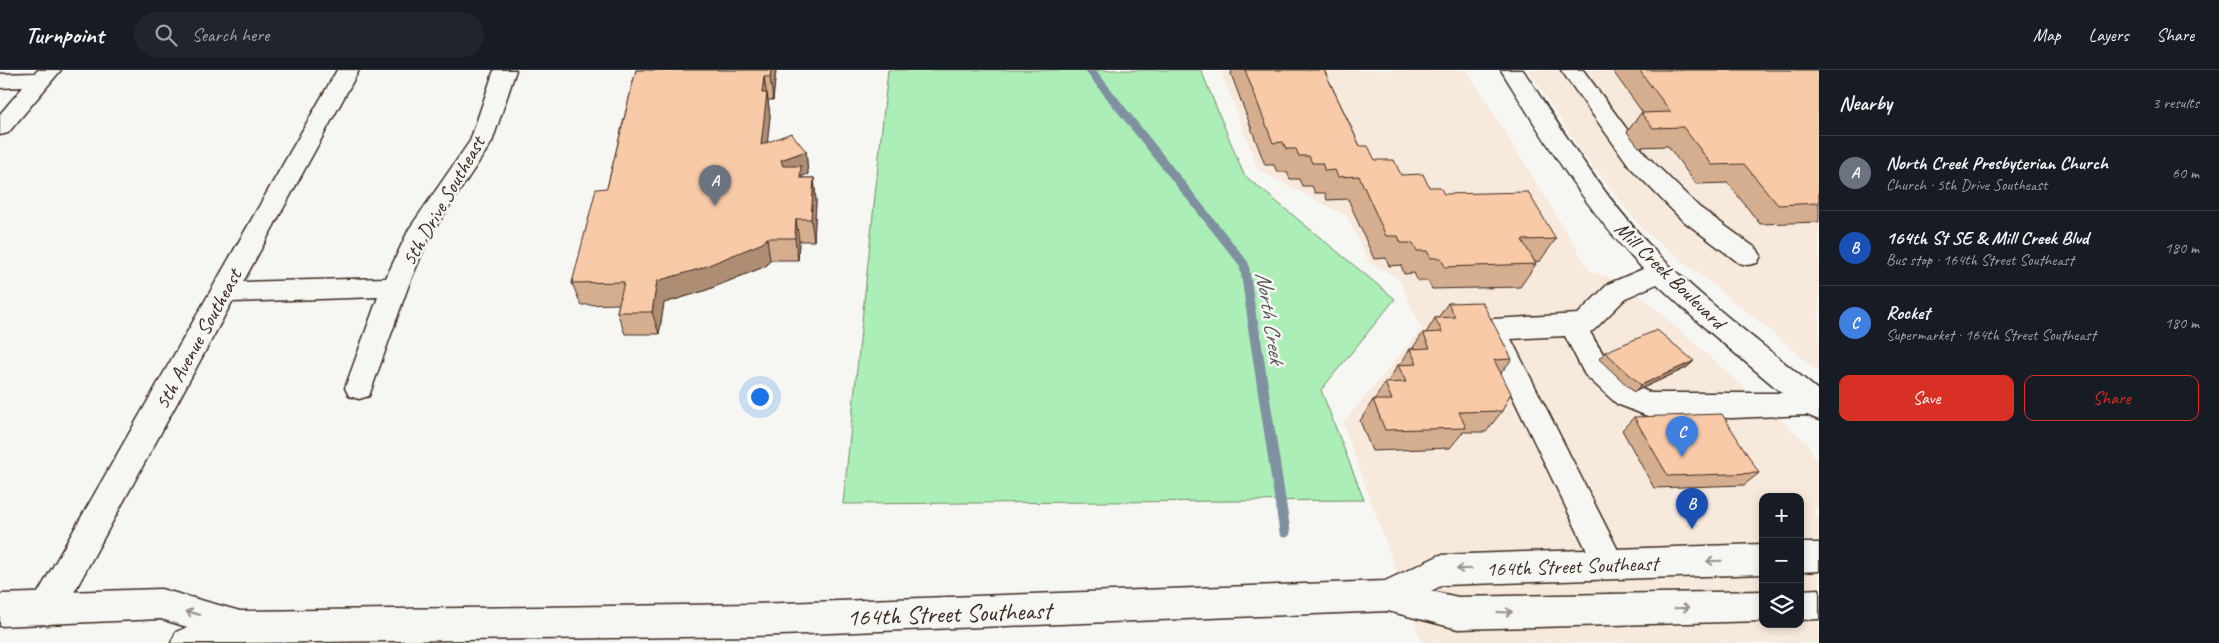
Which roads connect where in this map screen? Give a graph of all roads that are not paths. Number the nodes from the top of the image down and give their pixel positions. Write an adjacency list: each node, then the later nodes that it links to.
1 (348, 70): 11 (street, 5th Avenue Southeast)
2 (505, 70): 10 (street, 5th Drive Southeast)
3 (1512, 70): 9 (street, Mill Creek Boulevard)
4 (1572, 70): 8 (street)
5 (45, 75): 6 (street); 7 (street)
6 (0, 81)
7 (0, 128)
8 (1748, 256)
9 (1660, 272): 12 (street); 14 (street, Mill Creek Boulevard)
10 (395, 288): 11 (street); 13 (street, 5th Drive Southeast)
11 (224, 292): 23 (street, 5th Avenue Southeast)
12 (1572, 324): 14 (street); 18 (street)
13 (358, 388)
14 (1816, 405)
15 (1819, 557): 16 (street)
16 (1804, 558)
17 (1759, 559): 18 (street, 164th Street Southeast, one-way to 18)
18 (1609, 564): 19 (street, 164th Street Southeast, one-way to 19)
19 (1388, 596): 22 (street, 164th Street Southeast, one-way to 22); 26 (street, 164th Street Southeast)
20 (1819, 604): 21 (street)
21 (1804, 605)
22 (1759, 606)
23 (47, 609): 24 (street, 164th Street Southeast); 25 (street, 164th Street Southeast, one-way to 23)
24 (0, 610)
25 (240, 627): 26 (street, 164th Street Southeast); 27 (street, 164th Street Southeast)
26 (534, 634)
27 (188, 643)

